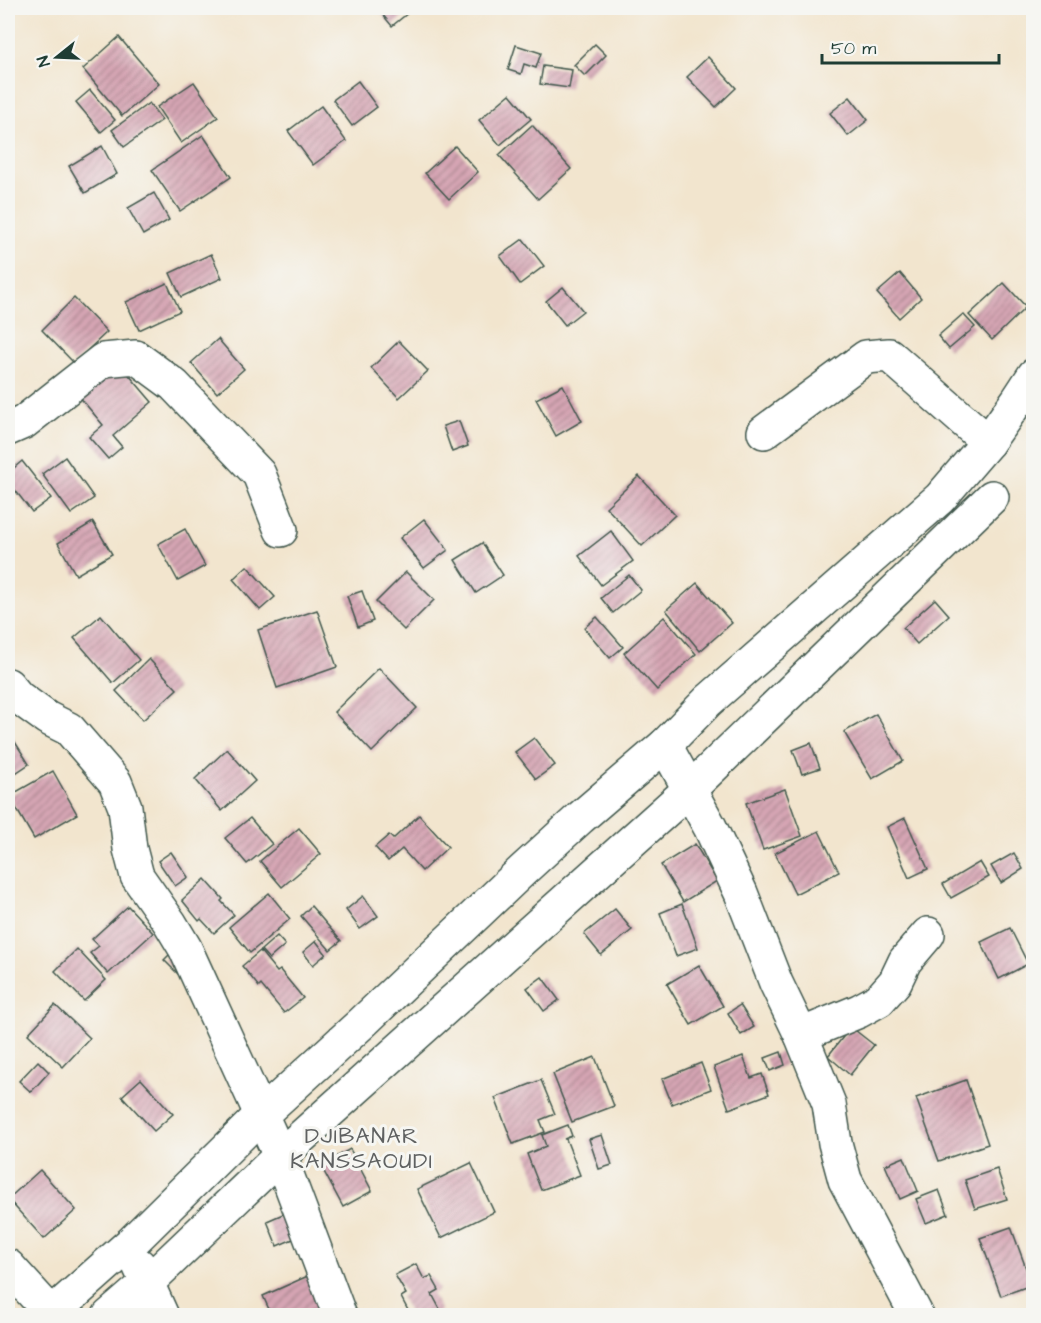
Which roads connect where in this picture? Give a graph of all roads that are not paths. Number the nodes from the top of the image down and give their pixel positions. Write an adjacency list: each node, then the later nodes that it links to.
1 (1034, 375): 4 (street)
2 (8, 429): 6 (street)
3 (764, 432): 4 (street)
4 (988, 442): 8 (street)
5 (992, 497): 9 (street)
6 (281, 530)
7 (8, 685): 12 (street)
8 (665, 745): 9 (street); 12 (street)
9 (690, 789): 11 (street); 13 (street)
10 (928, 934): 11 (street)
11 (801, 1035): 21 (street)
12 (261, 1115): 13 (street); 14 (street)
13 (280, 1156): 16 (street); 20 (street)
14 (130, 1244): 16 (street); 17 (street)
15 (8, 1266): 17 (street)
16 (147, 1283): 18 (street); 19 (street)
17 (50, 1314)
18 (109, 1316)
19 (162, 1316)
20 (340, 1316)
21 (917, 1316)

